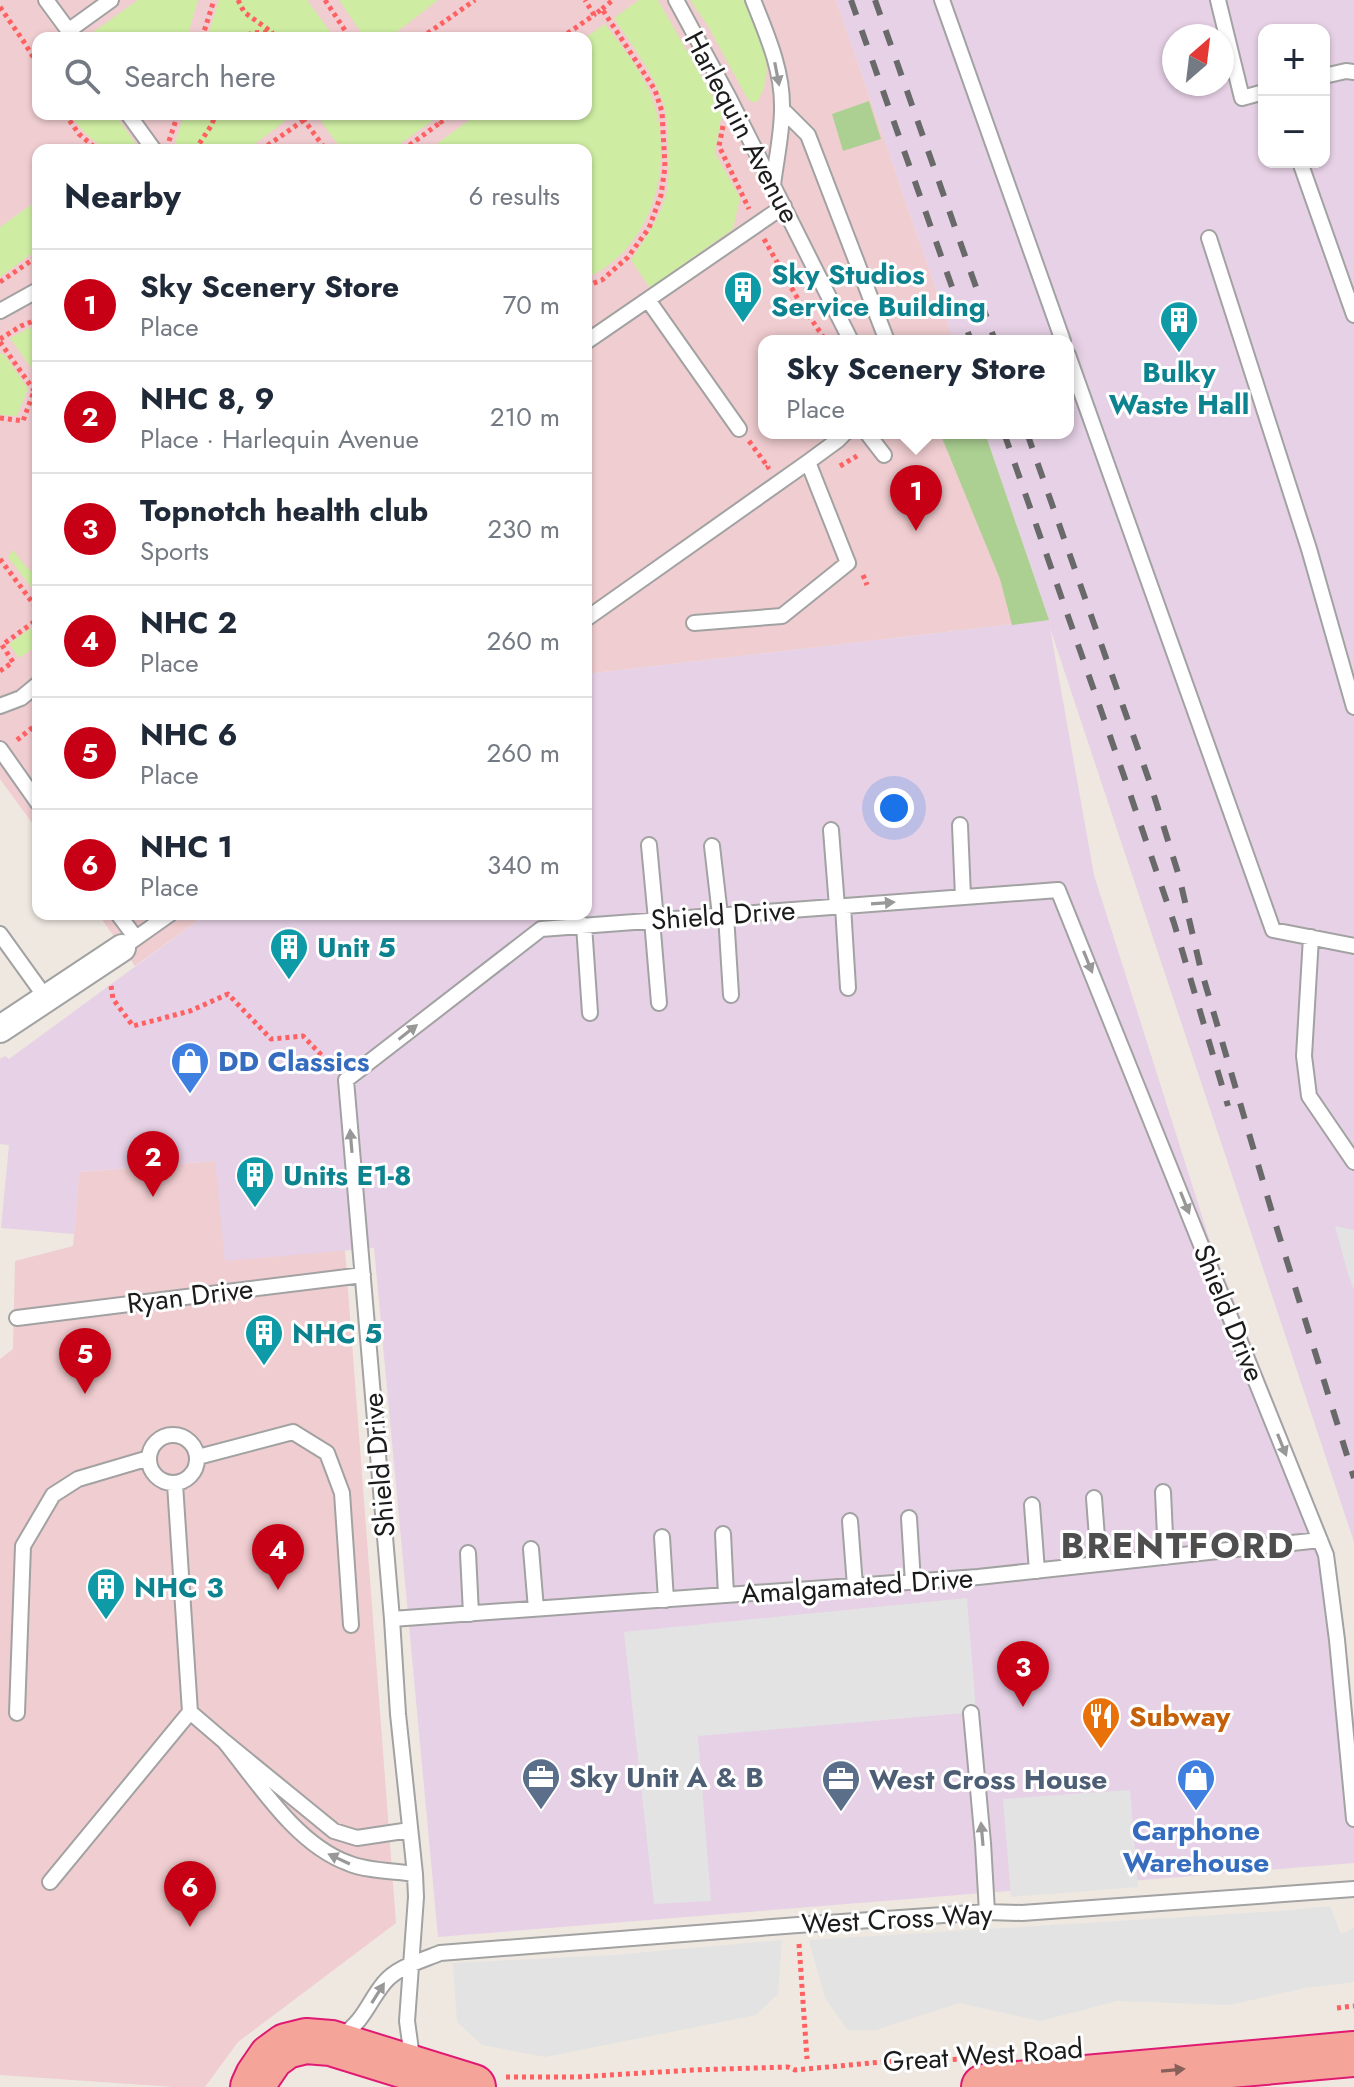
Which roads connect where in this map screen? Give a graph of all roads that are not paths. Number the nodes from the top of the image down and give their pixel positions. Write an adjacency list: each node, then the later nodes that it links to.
1 (46, 0): 7 (lane)
2 (111, 0): 8 (lane)
3 (676, 0): 16 (lane, Harlequin Avenue)
4 (753, 0): 12 (lane, one-way to 12)
5 (942, 0): 25 (lane)
6 (1218, 0): 11 (lane)
7 (70, 32)
8 (73, 32)
9 (1354, 72): 10 (lane)
10 (1330, 75)
11 (1258, 94)
12 (782, 109): 16 (lane); 24 (lane)
13 (132, 120): 14 (lane)
14 (150, 144)
15 (1302, 168): 22 (lane)
16 (773, 185): 17 (lane, Harlequin Avenue)
17 (784, 206): 20 (lane); 23 (lane, Harlequin Avenue)
18 (1209, 238): 37 (lane)
19 (32, 293): 21 (lane)
20 (648, 300): 26 (lane); 28 (lane)
21 (0, 311)
22 (1354, 315)
23 (848, 335)
24 (885, 335)
25 (1061, 335)
26 (592, 338)
27 (1074, 372): 52 (lane)
28 (739, 429)
29 (837, 439): 32 (lane)
30 (872, 439): 31 (lane)
31 (884, 455)
32 (808, 462): 33 (lane); 34 (lane)
33 (592, 615)
34 (694, 623)
35 (32, 689): 36 (lane)
36 (0, 706)
37 (1354, 707)
38 (0, 749): 39 (lane)
39 (32, 782)
40 (960, 825): 44 (lane)
41 (831, 830): 45 (lane)
42 (649, 845): 49 (lane)
43 (712, 846): 46 (lane)
44 (963, 897): 45 (lane, Shield Drive, one-way to 44); 74 (lane, Shield Drive, one-way to 74)
45 (840, 906): 46 (lane, Shield Drive); 55 (lane)
46 (723, 915): 49 (lane, Shield Drive); 56 (lane)
47 (120, 920): 53 (lane)
48 (162, 920): 53 (lane)
49 (654, 920): 50 (lane, Shield Drive); 58 (lane)
50 (584, 925): 59 (lane); 62 (lane, Shield Drive, one-way to 50)
51 (0, 934): 57 (lane)
52 (1311, 937): 54 (lane); 61 (lane)
53 (129, 943): 57 (street)
54 (1354, 946)
55 (848, 988)
56 (731, 995)
57 (46, 998): 60 (street)
58 (659, 1003)
59 (590, 1013)
60 (0, 1029)
61 (1354, 1162)
62 (363, 1275): 63 (lane, Ryan Drive); 86 (lane, Shield Drive)
63 (17, 1318)
64 (198, 1457): 65 (lane); 66 (lane); 87 (lane)
65 (149, 1458): 66 (lane); 89 (lane)
66 (175, 1484): 88 (lane)
67 (1163, 1492): 77 (lane)
68 (1094, 1498): 78 (lane)
69 (1032, 1505): 79 (lane)
70 (909, 1518): 80 (lane)
71 (850, 1521): 81 (lane)
72 (723, 1534): 82 (lane)
73 (662, 1537): 83 (lane)
74 (1320, 1540): 77 (lane, Amalgamated Drive); 92 (lane, Shield Drive)
75 (531, 1549): 84 (lane)
76 (468, 1553): 85 (lane)
77 (1166, 1557): 78 (lane, Amalgamated Drive)
78 (1099, 1564): 79 (lane, Amalgamated Drive)
79 (1037, 1571): 80 (lane, Amalgamated Drive)
80 (913, 1582): 81 (lane, Amalgamated Drive)
81 (855, 1586): 82 (lane, Amalgamated Drive)
82 (726, 1595): 83 (lane, Amalgamated Drive)
83 (666, 1600): 84 (lane, Amalgamated Drive)
84 (536, 1609): 85 (lane, Amalgamated Drive)
85 (471, 1614): 86 (lane, Amalgamated Drive)
86 (392, 1619): 93 (lane, Shield Drive)
87 (351, 1625)
88 (190, 1712): 91 (lane); 95 (lane)
89 (17, 1713)
90 (971, 1713): 97 (lane, one-way to 90)
91 (225, 1742): 93 (lane); 94 (lane, one-way to 91)
92 (1354, 1819)
93 (410, 1830): 94 (lane, Shield Drive)
94 (415, 1874): 98 (lane, Shield Drive)
95 (50, 1882)
96 (1354, 1889): 97 (lane, West Cross Way)
97 (987, 1912): 98 (lane, West Cross Way)
98 (410, 1965): 99 (lane, West Cross Way, one-way to 98); 102 (lane, Shield Drive)
99 (331, 2043): 102 (highway); 104 (highway)
100 (1354, 2054): 101 (highway, Great West Road, one-way to 100)
101 (976, 2073)
102 (429, 2074): 103 (highway)
103 (486, 2082)
104 (253, 2087)

